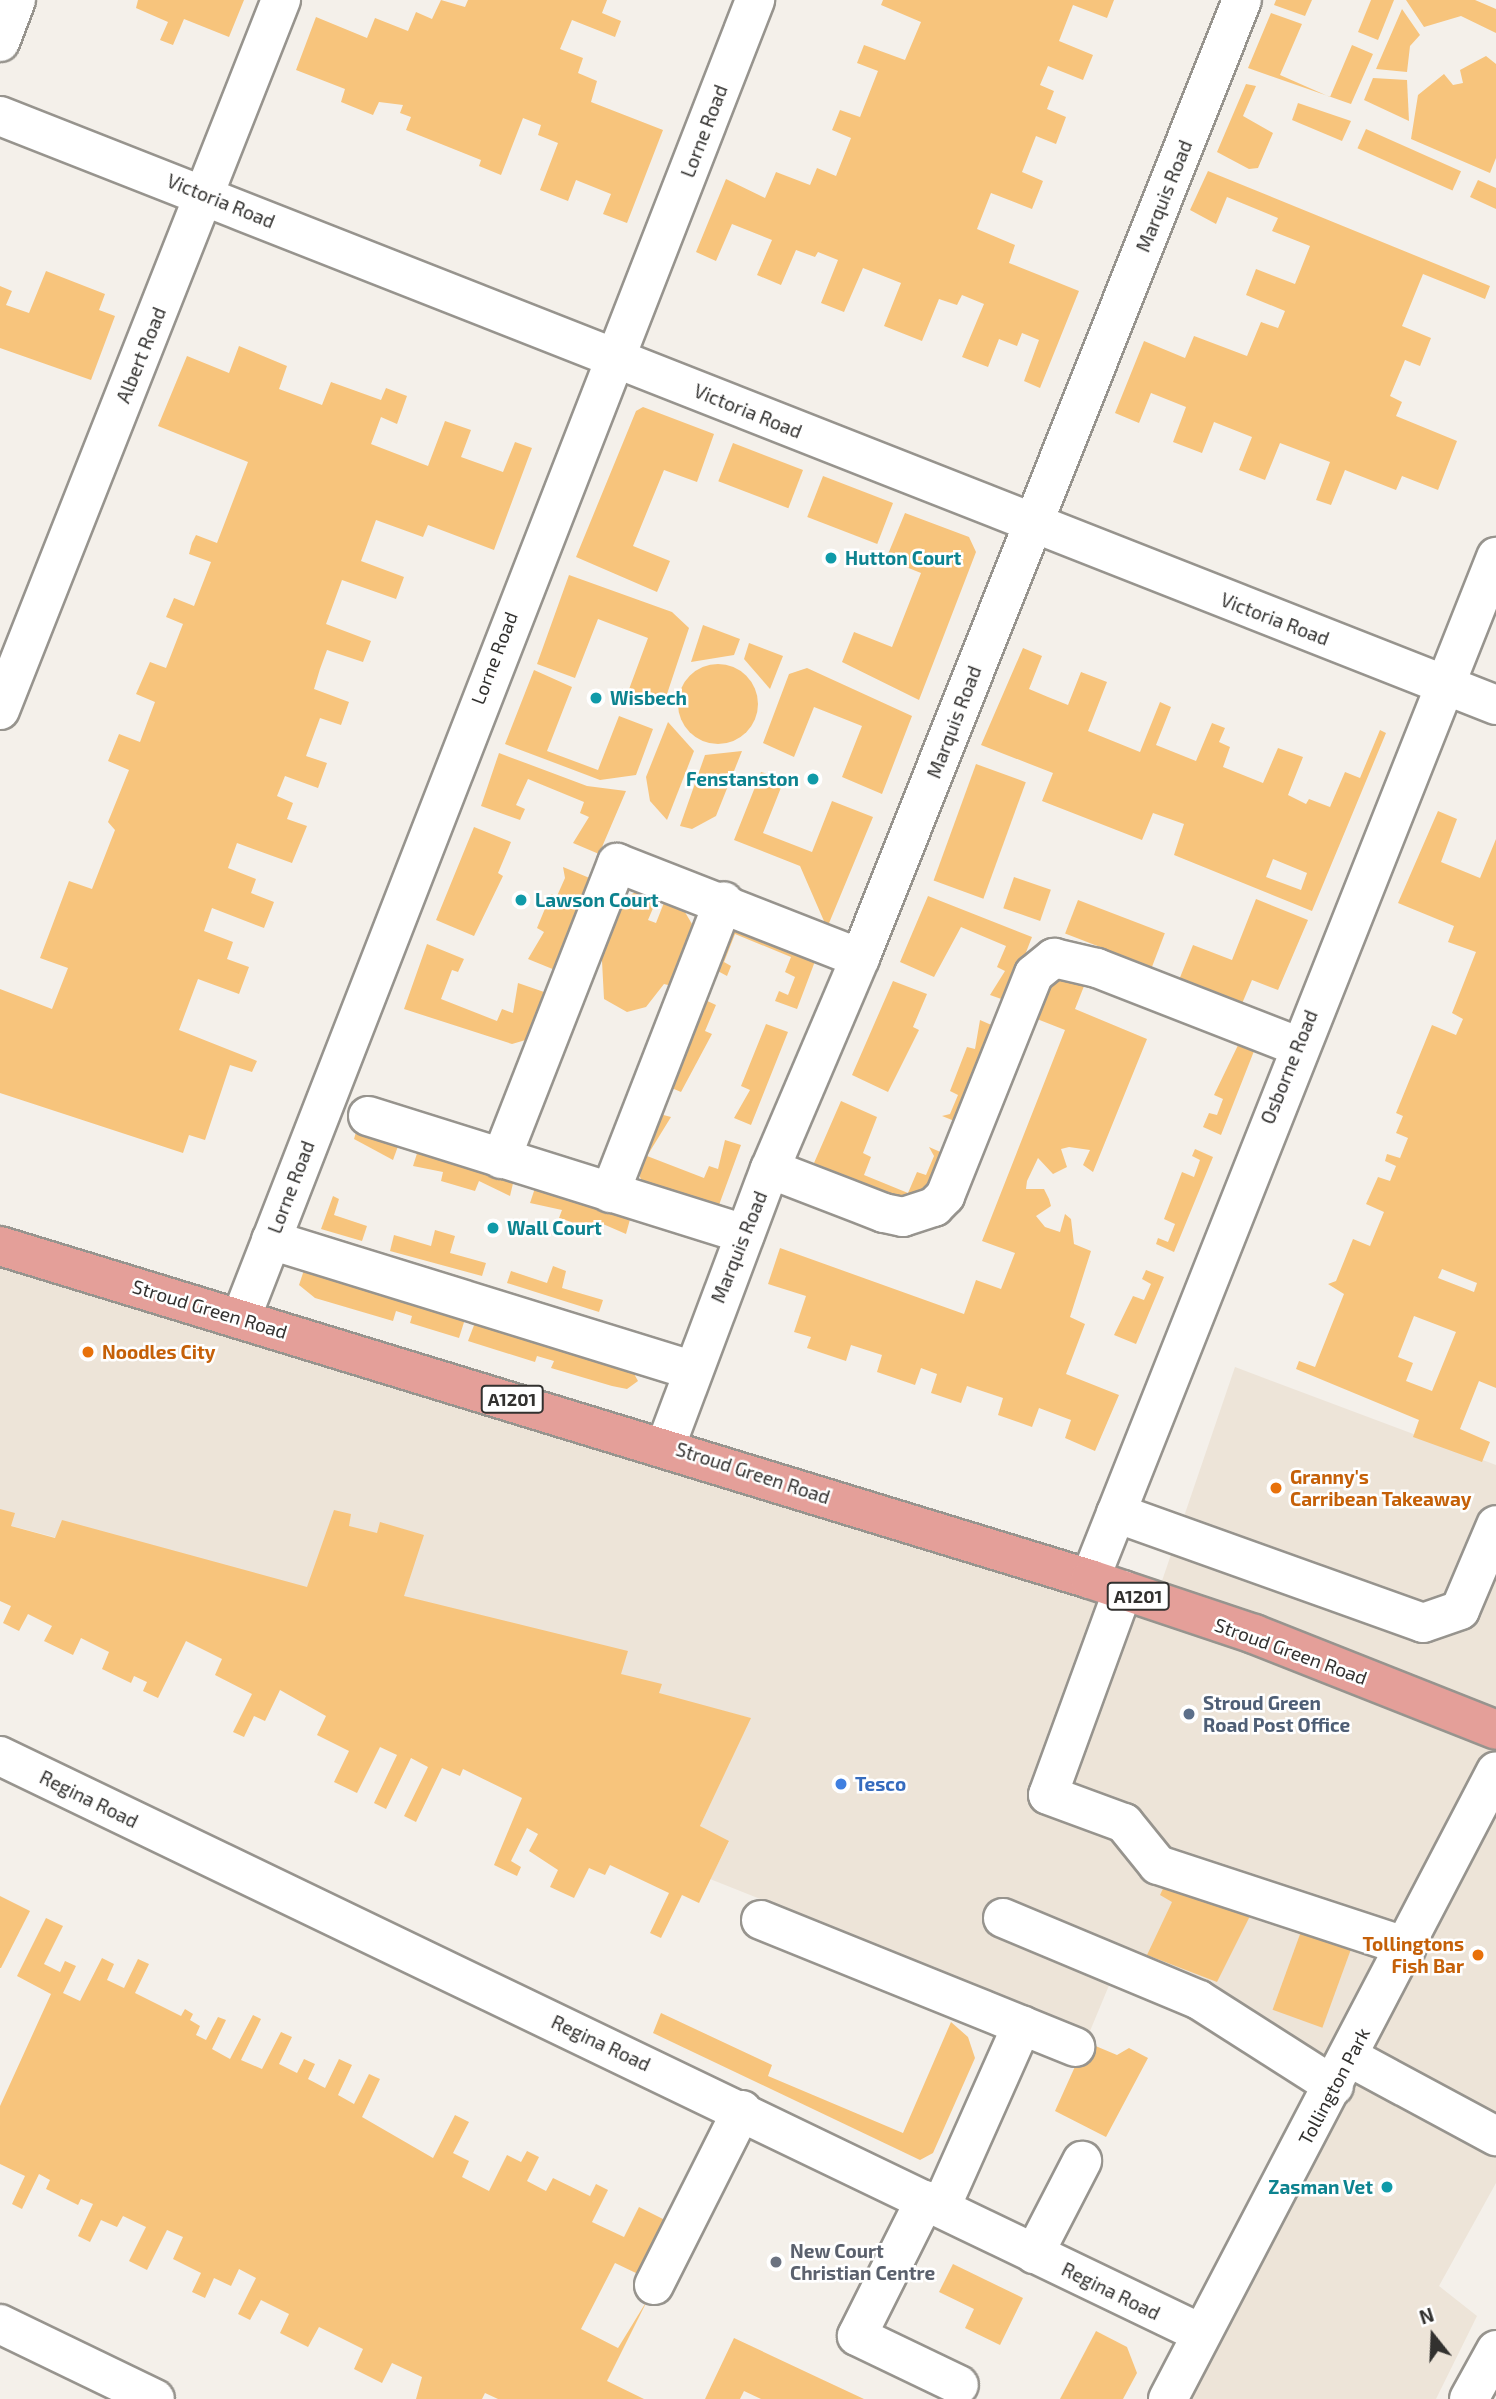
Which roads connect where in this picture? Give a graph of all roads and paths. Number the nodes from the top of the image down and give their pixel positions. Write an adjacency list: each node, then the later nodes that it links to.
1 (16, 0): 5 (street)
2 (281, 0): 7 (street, Albert Road)
3 (755, 0): 8 (street, Lorne Road)
4 (1241, 0): 9 (street, Marquis Road)
5 (0, 42)
6 (0, 116): 7 (street, Victoria Road)
7 (205, 193): 8 (street, Victoria Road); 13 (street, Albert Road)
8 (616, 358): 9 (street, Victoria Road); 22 (street, Lorne Road)
9 (1032, 524): 11 (street, Victoria Road); 15 (street, Marquis Road)
10 (1496, 558): 11 (street, Osborne Road)
11 (1443, 684): 12 (street, Victoria Road); 16 (street, Osborne Road)
12 (1496, 705)
13 (0, 710)
14 (723, 901): 15 (street); 18 (street); 20 (street)
15 (860, 958): 19 (street, Marquis Road)
16 (1297, 1046): 19 (street); 27 (street, Osborne Road)
17 (368, 1116): 18 (street)
18 (501, 1159): 20 (street)
19 (770, 1169): 21 (street, Marquis Road)
20 (610, 1193): 21 (street)
21 (745, 1234): 25 (street, Marquis Road)
22 (271, 1240): 24 (street, Lorne Road); 25 (street)
23 (0, 1246): 24 (main road, Stroud Green Road / A1201)
24 (241, 1318): 26 (main road, Stroud Green Road / A1201)
25 (693, 1371): 26 (street, Marquis Road)
26 (666, 1445): 29 (main road, Stroud Green Road / A1201)
27 (1116, 1513): 28 (street); 29 (street, Osborne Road)
28 (1496, 1525)
29 (1107, 1585): 30 (main road, Stroud Green Road / A1201); 35 (street, Osborne Road)
30 (1496, 1730)
31 (0, 1756): 39 (street, Regina Road)
32 (1496, 1771): 35 (street, Tollington Park)
33 (1003, 1918): 38 (street)
34 (761, 1920): 36 (street)
35 (1407, 1947): 38 (street, Tollington Park)
36 (1022, 2025): 37 (street); 42 (street)
37 (1075, 2047)
38 (1342, 2072): 40 (street); 46 (street, Tollington Park)
39 (742, 2110): 42 (street, Regina Road); 44 (street)
40 (1496, 2136)
41 (1082, 2161): 43 (street)
42 (933, 2203): 43 (street, Regina Road); 48 (street)
43 (1034, 2254): 46 (street, Regina Road)
44 (654, 2285)
45 (0, 2324): 49 (street)
46 (1200, 2333): 50 (street, Tollington Park)
47 (1496, 2350): 51 (street)
48 (959, 2385)
49 (155, 2399)
50 (1168, 2399)
51 (1469, 2399)

